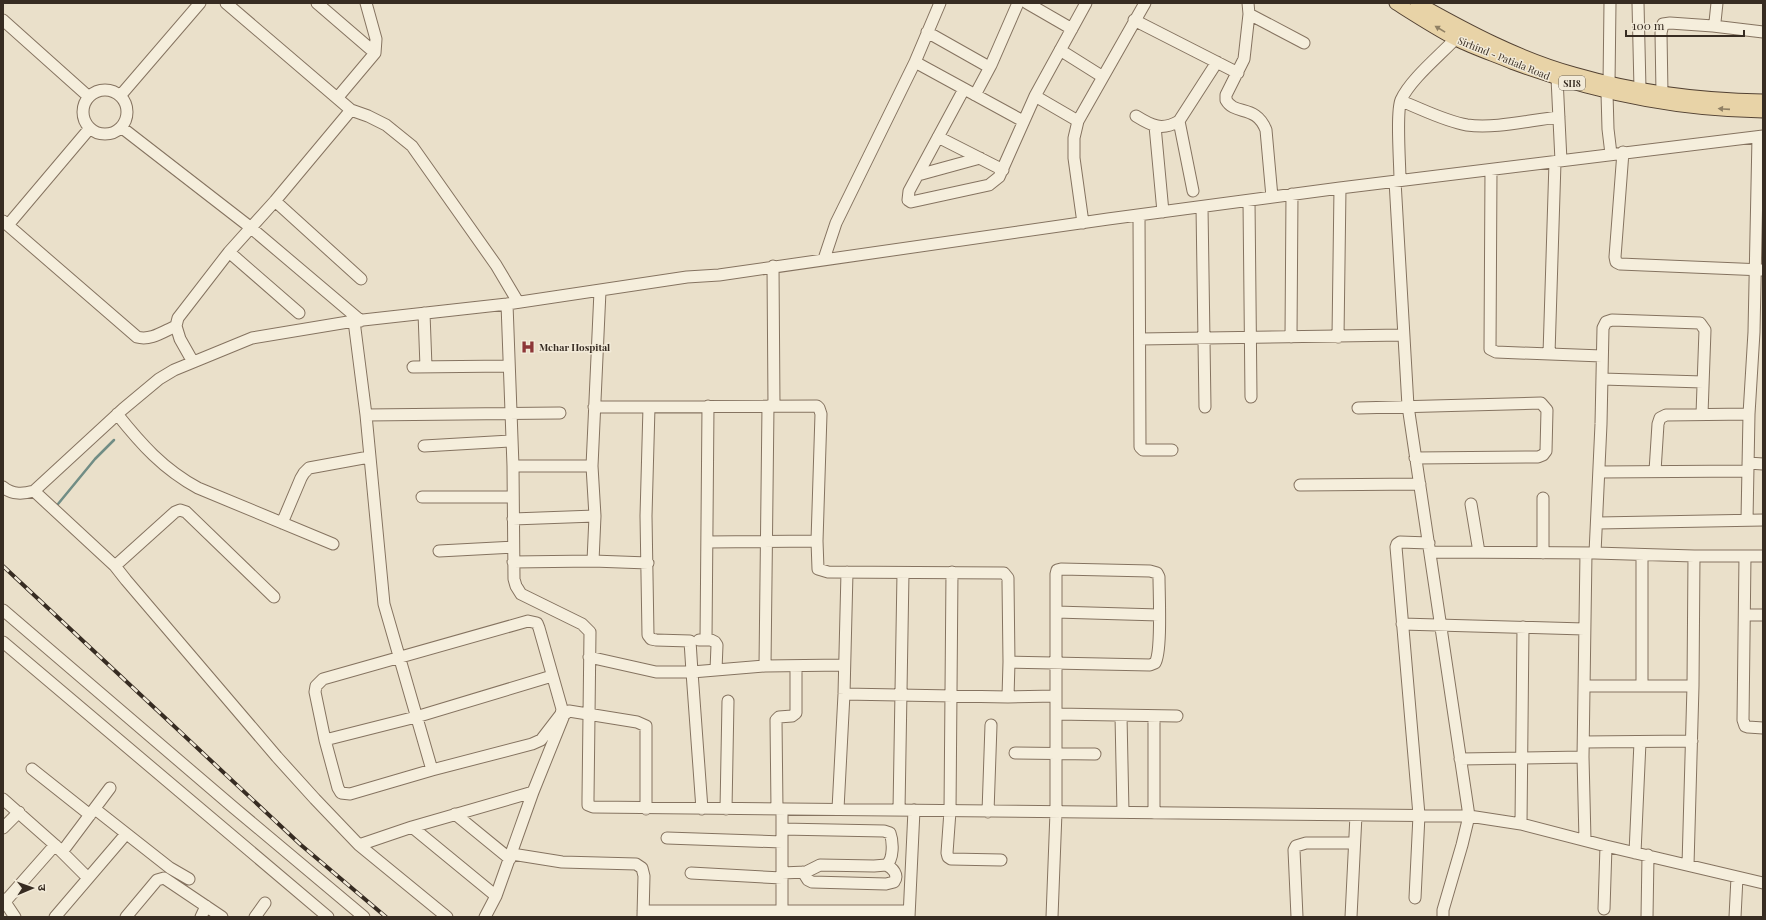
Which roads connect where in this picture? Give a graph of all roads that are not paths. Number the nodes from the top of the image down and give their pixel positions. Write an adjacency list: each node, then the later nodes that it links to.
1 (200, 3): 37 (street)
2 (226, 3): 40 (street)
3 (317, 3): 25 (street)
4 (366, 3): 25 (street)
5 (940, 3): 20 (street)
6 (1018, 3): 28 (street)
7 (1028, 3): 19 (street)
8 (1086, 3): 19 (street)
9 (1145, 3): 17 (street)
10 (1396, 3): 22 (main road, Sirhind - Patiala Road / SH8, one-way to 10)
11 (1417, 3): 22 (main road)
12 (1610, 3): 32 (street)
13 (1638, 3): 34 (street)
14 (1717, 3): 18 (street)
15 (1248, 8): 23 (street); 29 (street)
16 (3, 20): 39 (street)
17 (1134, 20): 27 (street); 30 (street)
18 (1713, 26): 21 (street); 35 (street)
19 (1072, 29): 24 (street)
20 (927, 32): 26 (street); 28 (street)
21 (1763, 32)
22 (1460, 34): 31 (main road, Sirhind - Patiala Road / SH8); 32 (main road); 42 (street)
23 (1304, 43)
24 (1060, 50): 30 (street); 38 (street)
25 (375, 53): 40 (street)
26 (915, 62): 33 (street); 76 (street)
27 (1217, 62): 29 (street); 49 (street)
28 (989, 67): 36 (street)
29 (1238, 73): 66 (street)
30 (1103, 77): 48 (street)
31 (1557, 78): 32 (main road, Sirhind - Patiala Road / SH8); 46 (street)
32 (1608, 88): 34 (main road); 44 (main road, Sirhind - Patiala Road / SH8, one-way to 32); 56 (street)
33 (964, 89): 36 (street); 54 (street)
34 (1640, 89): 35 (main road)
35 (1662, 93): 41 (main road)
36 (975, 95): 47 (street)
37 (120, 96): 39 (street); 51 (street)
38 (1035, 96): 47 (street); 48 (street)
39 (89, 97): 52 (street)
40 (338, 97): 43 (street)
41 (1763, 100)
42 (1400, 101): 46 (street); 62 (street)
43 (351, 110): 67 (street); 81 (street)
44 (1763, 110)
45 (1136, 116): 50 (street)
46 (1559, 116): 58 (street)
47 (1022, 121): 59 (street)
48 (1078, 121): 73 (street)
49 (1179, 121): 50 (street); 64 (street)
50 (1155, 126): 70 (street)
51 (121, 127): 52 (street); 74 (street)
52 (90, 128): 72 (street)
53 (1761, 136): 55 (street); 78 (street)
54 (938, 137): 57 (street); 61 (street)
55 (1624, 152): 56 (street); 78 (street)
56 (1610, 154): 58 (street)
57 (980, 158): 59 (street); 61 (street)
58 (1558, 161): 60 (street); 93 (street)
59 (1002, 170): 61 (street)
60 (1491, 170): 62 (street); 93 (street)
61 (918, 175)
62 (1398, 181): 63 (street); 87 (street)
63 (1340, 188): 65 (street); 90 (street)
64 (1193, 191)
65 (1292, 194): 66 (street); 89 (street)
66 (1272, 197): 68 (street)
67 (275, 201): 74 (street); 79 (street)
68 (1249, 201): 69 (street); 88 (street)
69 (1202, 207): 70 (street); 91 (street)
70 (1163, 212): 71 (street)
71 (1139, 215): 73 (street); 92 (street)
72 (6, 223): 85 (street)
73 (1083, 223): 76 (street)
74 (250, 227): 75 (street); 84 (street)
75 (229, 252): 82 (street); 85 (street)
76 (824, 259): 77 (street)
77 (773, 266): 80 (street); 103 (street)
78 (1759, 270): 86 (street)
79 (361, 279)
80 (600, 291): 81 (street); 105 (street)
81 (513, 303): 83 (street); 96 (street)
82 (299, 313)
83 (424, 313): 84 (street); 98 (street)
84 (358, 321): 95 (street); 114 (street)
85 (176, 326): 95 (street)
86 (1758, 332): 113 (street)
87 (1403, 335): 90 (street); 104 (street)
88 (1251, 336): 89 (street); 91 (street); 101 (street)
89 (1291, 337): 90 (street)
90 (1338, 337)
91 (1204, 338): 92 (street); 107 (street)
92 (1140, 339): 117 (street)
93 (1549, 354): 94 (street)
94 (1602, 356): 99 (street); 100 (street)
95 (192, 362): 111 (street)
96 (509, 366): 98 (street); 109 (street)
97 (413, 367): 98 (street)
98 (426, 367)
99 (1602, 379): 100 (street); 125 (street)
100 (1703, 382): 112 (street)
101 (1251, 397)
102 (708, 406): 103 (street); 106 (street); 142 (street)
103 (771, 406): 140 (street); 141 (street)
104 (1408, 406): 108 (street); 119 (street); 119 (street)
105 (594, 407): 106 (street); 122 (street)
106 (649, 407): 156 (street)
107 (1205, 407)
108 (1358, 408)
109 (511, 413): 110 (street); 114 (street); 115 (street)
110 (560, 413)
111 (117, 414): 129 (street); 138 (street)
112 (1702, 414): 113 (street); 124 (street)
113 (1749, 414): 123 (street)
114 (366, 415): 118 (street)
115 (512, 441): 116 (street); 121 (street)
116 (424, 446)
117 (1172, 450)
118 (369, 457): 138 (street); 174 (street)
119 (1415, 458): 126 (street)
120 (1763, 464): 123 (street)
121 (513, 466): 122 (street); 131 (street)
122 (592, 466): 134 (street)
123 (1748, 467): 124 (street); 136 (street)
124 (1655, 471): 125 (street)
125 (1600, 472): 139 (street)
126 (1420, 484): 127 (street); 145 (street)
127 (1300, 485)
128 (3, 487): 129 (street)
129 (34, 491): 157 (street)
130 (422, 497): 131 (street)
131 (513, 497): 135 (street)
132 (1543, 498): 148 (street)
133 (1471, 504): 147 (street)
134 (594, 516): 135 (street); 154 (street)
135 (513, 519): 144 (street)
136 (1747, 520): 137 (street); 139 (street)
137 (1763, 520)
138 (282, 522): 143 (street)
139 (1598, 523): 149 (street)
140 (817, 540): 141 (street); 158 (street)
141 (767, 541): 142 (street); 179 (street)
142 (707, 542): 171 (street)
143 (333, 544)
144 (514, 547): 146 (street); 155 (street)
145 (1430, 548): 147 (street); 167 (street); 168 (street)
146 (439, 551)
147 (1480, 552): 148 (street)
148 (1543, 552): 149 (street)
149 (1591, 553): 150 (street); 170 (street)
150 (1642, 555): 151 (street); 184 (street)
151 (1694, 556): 152 (street); 186 (street)
152 (1745, 556): 153 (street); 165 (street)
153 (1763, 556)
154 (593, 561): 155 (street); 156 (street)
155 (513, 562): 175 (street)
156 (648, 563): 172 (street)
157 (115, 566): 161 (street); 243 (street)
158 (847, 572): 159 (street); 178 (street)
159 (903, 572): 160 (street); 188 (street)
160 (952, 572): 176 (street); 189 (street)
161 (274, 596)
162 (3, 610): 269 (street)
163 (1056, 612): 164 (street); 164 (street); 177 (street)
164 (1159, 615): 177 (street)
165 (1745, 615): 166 (street); 200 (street)
166 (1763, 615)
167 (1402, 624): 168 (street); 232 (street)
168 (1442, 624): 169 (street); 210 (street)
169 (1523, 627): 170 (street); 208 (street)
170 (1584, 629): 185 (street)
171 (706, 640): 172 (street); 181 (street)
172 (690, 641): 182 (street)
173 (3, 642): 276 (street)
174 (400, 656): 183 (street); 198 (street); 201 (street)
175 (589, 657): 182 (street); 194 (street)
176 (1009, 662): 177 (street); 191 (street)
177 (1057, 663): 190 (street)
178 (844, 665): 180 (street); 187 (street)
179 (765, 666): 180 (street); 181 (street)
180 (796, 666): 219 (street)
181 (716, 670): 182 (street)
182 (692, 672): 217 (street)
183 (552, 676): 198 (street); 212 (street)
184 (1642, 685): 185 (street); 186 (street)
185 (1584, 686): 203 (street)
186 (1693, 686): 202 (street)
187 (844, 694): 188 (street); 220 (street)
188 (901, 694): 189 (street); 221 (street)
189 (952, 695): 191 (street); 223 (street)
190 (1056, 696): 191 (street); 193 (street)
191 (1008, 697)
192 (728, 701): 218 (street)
193 (1056, 714): 195 (street); 206 (street)
194 (588, 715): 214 (street); 216 (street); 216 (street)
195 (1121, 716): 196 (street); 228 (street)
196 (1154, 716): 197 (street); 229 (street)
197 (1177, 716)
198 (416, 717): 201 (street); 212 (street)
199 (991, 726): 226 (street)
200 (1763, 728)
201 (325, 740): 212 (street)
202 (1692, 741): 204 (street); 251 (street)
203 (1584, 742): 204 (street); 209 (street)
204 (1640, 742): 246 (street)
205 (1015, 753): 206 (street)
206 (1056, 753): 207 (street); 227 (street)
207 (1095, 754)
208 (1522, 757): 209 (street); 210 (street); 234 (street)
209 (1583, 757): 240 (street)
210 (1460, 759): 233 (street)
211 (32, 770): 225 (street)
212 (432, 770)
213 (110, 788): 225 (street)
214 (534, 792): 230 (street); 248 (street)
215 (3, 799): 224 (street)
216 (646, 809): 217 (street)
217 (702, 809): 218 (street)
218 (726, 809): 219 (street)
219 (779, 809): 220 (street); 237 (street)
220 (838, 809): 221 (street)
221 (899, 810): 222 (street)
222 (914, 810): 223 (street); 268 (street)
223 (950, 811): 226 (street); 249 (street)
224 (19, 812): 236 (street); 245 (street)
225 (92, 812): 238 (street); 245 (street)
226 (988, 812): 227 (street)
227 (1056, 812): 228 (street); 279 (street)
228 (1123, 812): 229 (street)
229 (1154, 813): 231 (street)
230 (455, 814): 235 (street); 248 (street)
231 (1356, 815): 232 (street); 242 (street)
232 (1419, 816): 233 (street); 260 (street)
233 (1469, 816): 234 (street); 282 (street)
234 (1521, 824): 240 (street)
235 (412, 826): 243 (street); 259 (street)
236 (3, 828)
237 (782, 829): 241 (street); 250 (street)
238 (126, 834): 256 (street); 257 (street)
239 (667, 838): 241 (street)
240 (1585, 840): 244 (street)
241 (782, 842): 254 (street)
242 (1354, 843): 280 (street); 281 (street)
243 (359, 845): 277 (street)
244 (1606, 846): 246 (street); 264 (street)
245 (58, 849): 256 (street); 261 (street)
246 (1635, 853): 247 (street)
247 (1648, 856): 251 (street); 283 (street)
248 (511, 857): 259 (street); 265 (street)
249 (1001, 860)
250 (886, 865): 252 (street); 252 (street)
251 (1688, 865): 255 (street)
252 (803, 872): 254 (street)
253 (691, 873): 254 (street)
254 (782, 875): 266 (street)
255 (1737, 877): 258 (street); 284 (street)
256 (88, 878): 271 (street)
257 (189, 880)
258 (1763, 884)
259 (496, 896): 278 (street)
260 (1415, 898)
261 (4, 901): 270 (street)
262 (265, 903): 275 (street)
263 (206, 906): 272 (street); 273 (street); 274 (street)
264 (1604, 909)
265 (643, 914): 266 (street)
266 (782, 914): 267 (street)
267 (852, 914): 268 (street)
268 (909, 914)
269 (362, 916)
270 (15, 917)
271 (56, 917)
272 (126, 917)
273 (201, 917)
274 (222, 917)
275 (255, 917)
276 (328, 917)
277 (447, 917)
278 (485, 917)
279 (1052, 917)
280 (1297, 917)
281 (1352, 917)
282 (1443, 917)
283 (1647, 917)
284 (1735, 917)

